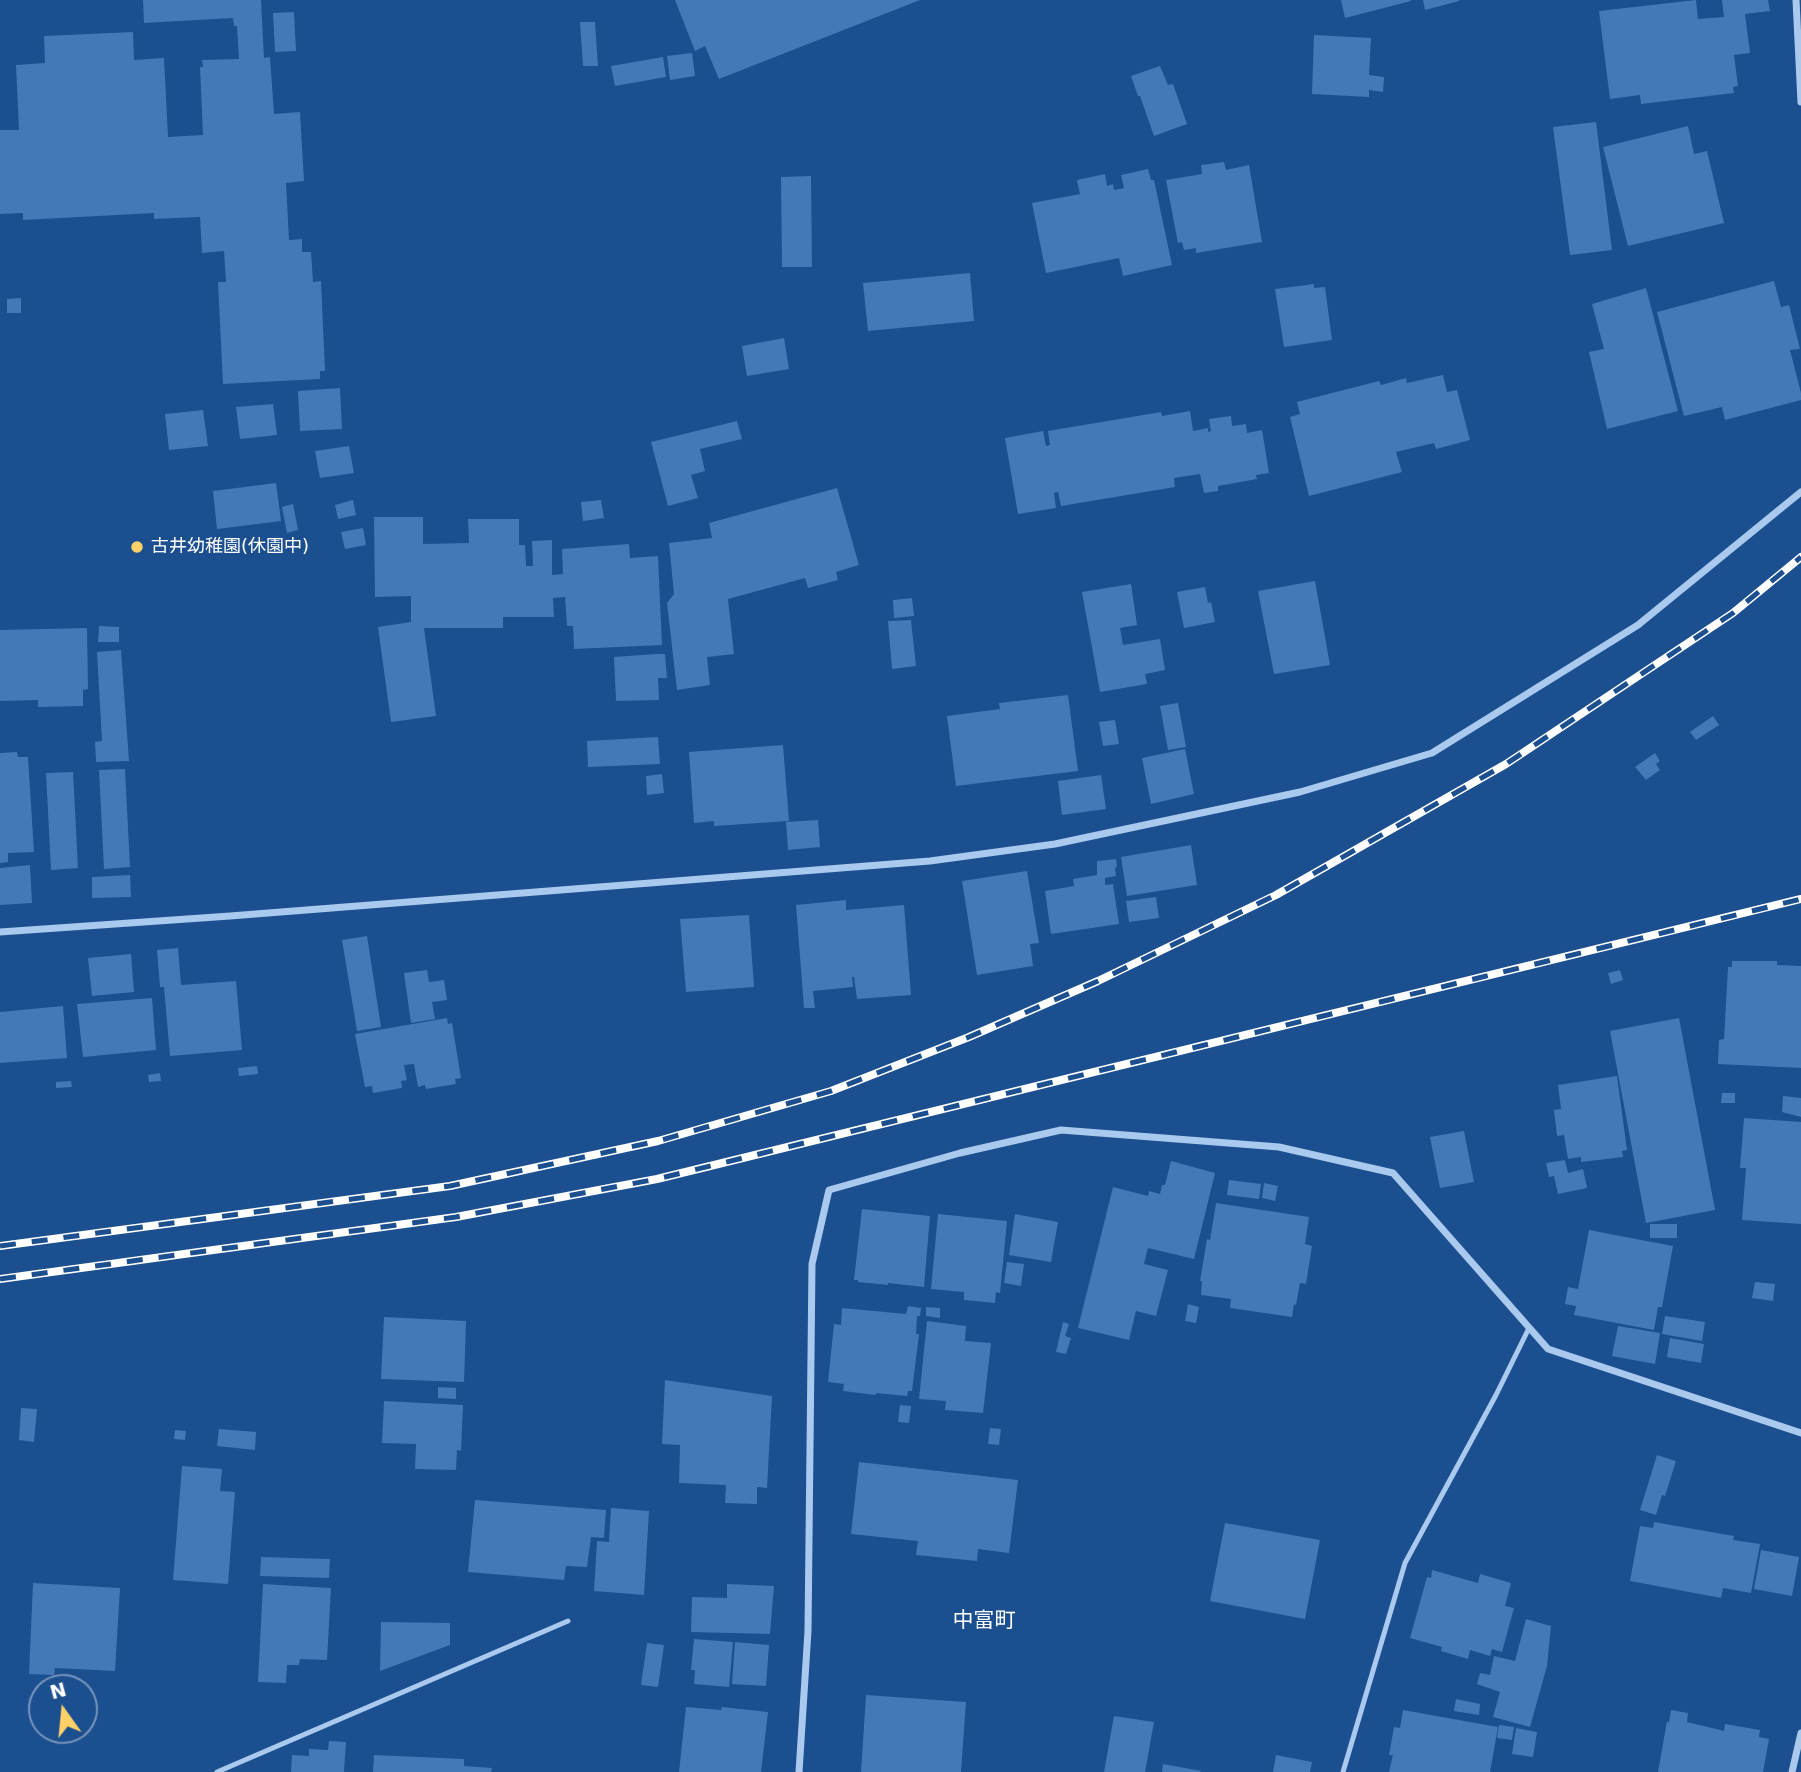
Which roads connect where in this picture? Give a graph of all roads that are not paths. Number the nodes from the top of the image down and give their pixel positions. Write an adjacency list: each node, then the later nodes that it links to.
1 (1796, 0): 2 (street)
2 (1801, 102)
3 (1801, 492): 4 (street)
4 (0, 932)
5 (1529, 1328): 6 (street); 10 (street); 11 (lane)
6 (1801, 1433)
7 (568, 1620): 9 (lane)
8 (1801, 1732): 12 (street)
9 (217, 1772)
10 (799, 1772)
11 (1343, 1772)
12 (1792, 1772)

